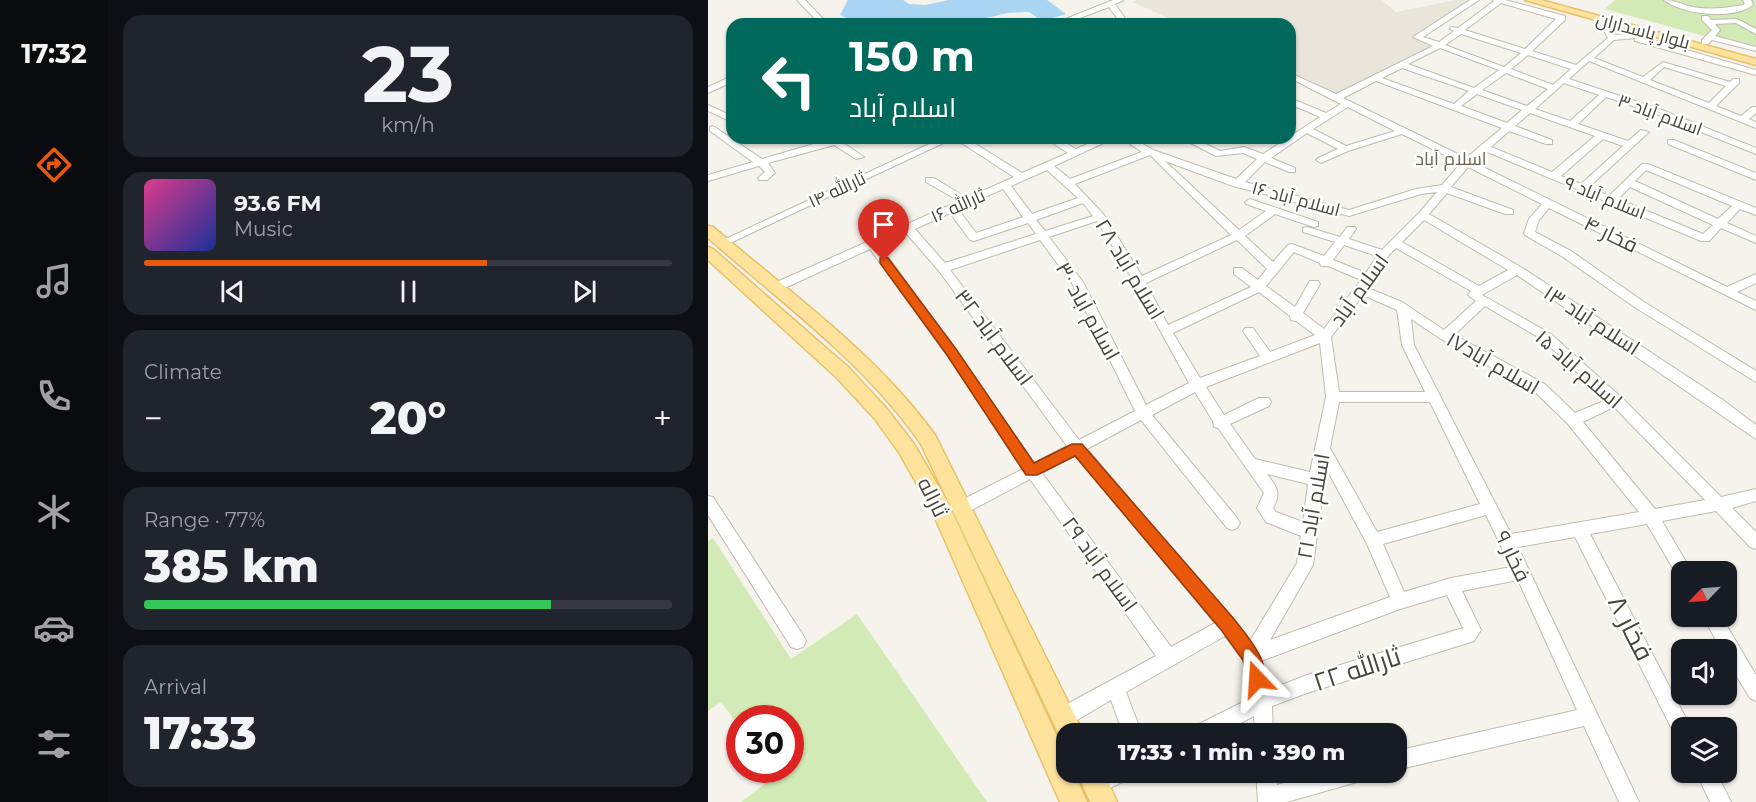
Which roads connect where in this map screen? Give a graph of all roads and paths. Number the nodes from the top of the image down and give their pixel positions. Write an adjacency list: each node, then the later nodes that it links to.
1 (801, 0): 12 (street)
2 (1120, 0): 8 (street)
3 (1475, 0): 16 (street)
4 (1499, 0): 9 (street); 17 (street)
5 (1530, 0): 9 (main road, بلوار پاسداران)
6 (1668, 0): 10 (street)
7 (1750, 3): 10 (street)
8 (1111, 4): 13 (street); 14 (street)
9 (1548, 6): 11 (main road, بلوار پاسداران); 22 (main road, بلوار پاسداران); 25 (street)
10 (1693, 10): 15 (street)
11 (1594, 17): 19 (main road, بلوار پاسداران); 20 (street)
12 (818, 18)
13 (1073, 18)
14 (1121, 18)
15 (1709, 22): 18 (street); 22 (street)
16 (1438, 24): 17 (street); 23 (street, اسلام آباد ۳)
17 (1458, 30): 23 (street); 25 (street)
18 (1756, 32)
19 (1653, 34): 20 (street); 28 (main road, بلوار پاسداران)
20 (1612, 38): 27 (street, اسلام آباد)
21 (1638, 39): 32 (street)
22 (1708, 40): 24 (street); 26 (main road, بلوار پاسداران)
23 (1439, 46): 29 (street); 31 (street, اسلام آباد ۳)
24 (1756, 49)
25 (1527, 52): 30 (street); 31 (street)
26 (1756, 56)
27 (1588, 58): 30 (street, اسلام آباد); 35 (street)
28 (1756, 62)
29 (1402, 66): 34 (street); 40 (street)
30 (1577, 68): 37 (street, اسلام آباد)
31 (1504, 70): 37 (street, اسلام آباد ۳); 40 (street)
32 (1751, 71): 38 (street)
33 (1296, 78): 42 (street, فخار ۴)
34 (1376, 78): 42 (street); 46 (street)
35 (1644, 80): 38 (street); 45 (street)
36 (726, 82): 39 (street)
37 (1558, 84): 41 (street, اسلام آباد ۳); 49 (street, اسلام آباد)
38 (1732, 85): 47 (street)
39 (708, 90)
40 (1473, 90): 46 (street); 49 (street)
41 (1604, 95): 45 (street, اسلام آباد ۳); 54 (street)
42 (1337, 97): 43 (street, فخار ۴)
43 (1349, 103): 52 (street); 60 (street, فخار ۴)
44 (1296, 104): 52 (street)
45 (1670, 104): 47 (street); 62 (street, اسلام آباد ۳)
46 (1455, 107): 56 (street)
47 (1710, 107): 53 (street)
48 (708, 108): 51 (street)
49 (1530, 109): 54 (street); 56 (street, اسلام آباد)
50 (1755, 109): 53 (street)
51 (726, 116)
52 (1328, 117): 58 (street)
53 (1742, 120): 55 (street)
54 (1572, 124): 63 (street)
55 (1756, 125)
56 (1510, 126): 66 (street); 79 (street, اسلام آباد)
57 (726, 128): 59 (street)
58 (1307, 129): 64 (street); 80 (street)
59 (710, 130): 65 (street)
60 (1403, 131): 80 (street); 89 (street, فخار ۴)
61 (1644, 132): 78 (street)
62 (1711, 133): 81 (street); 82 (street, اسلام آباد ۳)
63 (1602, 135): 78 (street); 93 (street)
64 (1296, 136)
65 (726, 140)
66 (1549, 142)
67 (1671, 142): 81 (street)
68 (732, 144): 88 (street)
69 (827, 144): 88 (street)
70 (844, 144): 85 (street)
71 (937, 144): 128 (street, ثارالله ۱۴)
72 (969, 144): 92 (street)
73 (1060, 144): 84 (street)
74 (1095, 144): 84 (street, ثارالله ۱۶)
75 (1136, 144): 83 (street)
76 (1198, 144): 86 (street)
77 (1285, 144): 86 (street)
78 (1630, 145): 103 (street)
79 (1485, 148): 89 (street, اسلام آباد); 93 (street, اسلام آباد ۹)
80 (1345, 149): 87 (street)
81 (1691, 151): 94 (street)
82 (1756, 151)
83 (1150, 152): 98 (street); 101 (street, اسلام آباد ۱۶); 122 (street)
84 (1075, 153): 90 (street, ثارالله ۱۶)
85 (859, 157)
86 (1264, 158): 91 (street); 101 (street)
87 (1321, 160)
88 (758, 161): 95 (street); 96 (street)
89 (1466, 163): 102 (street, اسلام آباد); 108 (street, فخار ۴)
90 (1047, 165): 92 (street, ثارالله ۱۶); 98 (street, اسلام آباد ۲۸)
91 (1292, 171)
92 (1022, 177): 100 (street, ثارالله ۱۶)
93 (1553, 177): 103 (street, اسلام آباد ۹)
94 (1756, 177)
95 (708, 178)
96 (763, 178)
97 (930, 180): 107 (street)
98 (1071, 182): 105 (street, اسلام آباد ۲۸)
99 (1628, 182): 106 (street); 109 (street); 117 (street)
100 (1005, 184): 107 (street, ثارالله ۱۶); 116 (street, اسلام آباد ۳۰)
101 (1237, 184): 104 (street, اسلام آباد ۱۶)
102 (1444, 188): 104 (street, اسلام آباد ۱۶); 112 (street); 114 (street, اسلام آباد)
103 (1582, 188): 106 (street, اسلام آباد ۹)
104 (1266, 190): 111 (street)
105 (1085, 199): 115 (street, اسلام آباد ۲۸); 116 (street)
106 (1611, 200): 117 (street, اسلام آباد ۹)
107 (967, 201): 110 (street, ثارالله ۱۶)
108 (1548, 203): 142 (street, فخار ۴); 153 (street)
109 (1739, 204): 113 (street); 117 (street)
110 (952, 208): 118 (street, ثارالله ۱۶); 121 (street)
111 (1273, 211): 122 (street); 124 (street)
112 (1509, 212)
113 (1756, 212)
114 (1423, 215): 126 (street, اسلام آباد); 134 (street, اسلام آباد ۱۳)
115 (1100, 217): 123 (street); 137 (street, اسلام آباد ۲۸)
116 (1030, 220): 121 (street); 123 (street, اسلام آباد ۳۰)
117 (1721, 224): 125 (street)
118 (908, 228): 127 (street, ثارالله ۱۶); 132 (street, اسلام آباد ۳۲)
119 (1351, 229): 124 (street)
120 (708, 230): 128 (main road, ثاراله)
121 (989, 233): 129 (street)
122 (1239, 235): 133 (street); 137 (street)
123 (1042, 236): 129 (street); 159 (street, اسلام آباد ۳۰)
124 (1343, 240): 130 (street); 131 (street)
125 (1756, 240)
126 (1395, 243): 130 (street, اسلام آباد); 143 (street, اسلام آباد ۱۵)
127 (872, 244): 140 (street, ثارالله ۱۶); 166 (street, اسلام آباد ۲۹)
128 (716, 247): 140 (main road, ثاراله); 149 (main road, ثاراله)
129 (1001, 249): 132 (street)
130 (1384, 254): 139 (street, اسلام آباد)
131 (1325, 263): 133 (street, اسلام آباد۱۷); 139 (street, اسلام آباد۱۷)
132 (943, 268): 163 (street, اسلام آباد ۳۲)
133 (1274, 269): 141 (street)
134 (1518, 270): 143 (street); 162 (street, اسلام آباد ۱۳)
135 (1238, 272): 141 (street)
136 (1756, 278): 142 (street)
137 (1140, 281): 147 (street, اسلام آباد ۲۸)
138 (1314, 284): 146 (street)
139 (1364, 284): 145 (street, اسلام آباد۱۷); 150 (street, اسلام آباد)
140 (774, 288): 149 (main road, ثاراله)
141 (1258, 288): 146 (street); 147 (street)
142 (1727, 292): 144 (street, فخار ۴)
143 (1481, 296): 151 (street); 170 (street, اسلام آباد ۱۵)
144 (1756, 306)
145 (1403, 309): 151 (street, اسلام آباد۱۷); 156 (street, فخار ۹)
146 (1295, 317): 150 (street)
147 (1166, 331): 154 (street, اسلام آباد ۲۸)
148 (1249, 331): 152 (street)
149 (816, 335): 171 (main road, ثاراله); 204 (main road, ثاراله)
150 (1324, 336): 152 (street, اسلام آباد); 155 (street, اسلام آباد ۲۱)
151 (1445, 336): 160 (street, اسلام آباد۱۷)
152 (1268, 358): 154 (street, اسلام آباد)
153 (1754, 373)
154 (1197, 386): 159 (street, اسلام آباد); 161 (street, اسلام آباد ۲۸)
155 (1333, 397): 156 (street); 164 (street, اسلام آباد ۲۱)
156 (1432, 397): 172 (street, فخار ۹)
157 (1264, 402): 161 (street)
158 (1608, 405): 160 (street)
159 (1143, 413): 163 (street, اسلام آباد); 174 (street, اسلام آباد ۳۰)
160 (1573, 420): 173 (street, اسلام آباد۱۷)
161 (1219, 423): 165 (street, اسلام آباد ۲۸)
162 (1756, 433)
163 (1077, 448): 166 (street, اسلام آباد); 184 (street, اسلام آباد ۳۲)
164 (1323, 449): 167 (street, اسلام آباد ۲۱); 177 (street)
165 (1250, 465): 167 (street); 176 (street, اسلام آباد ۲۸)
166 (1032, 471): 171 (street, اسلام آباد); 188 (street, اسلام آباد ۲۹)
167 (1316, 480): 176 (street, اسلام آباد ۲۱)
168 (1756, 495): 170 (street)
169 (708, 502): 186 (street)
170 (1720, 504): 173 (street); 179 (street, اسلام آباد ۱۵)
171 (963, 507): 194 (main road, ثاراله)
172 (1489, 508): 177 (street); 178 (street, فخار ۹)
173 (1651, 516): 175 (street); 180 (street, اسلام آباد۱۷)
174 (1232, 523)
175 (1579, 529): 178 (street); 193 (street, فخار ۸)
176 (1308, 531): 187 (street, اسلام آباد ۲۱)
177 (1373, 540): 183 (street)
178 (1506, 542): 181 (street, فخار ۹)
179 (1756, 542)
180 (1678, 561)
181 (1522, 572): 182 (street); 192 (street, فخار ۹)
182 (1451, 586): 183 (street); 191 (street, ثارالله ۲۲)
183 (1400, 601): 187 (street)
184 (1228, 625): 187 (street, اسلام آباد ۳۲); 188 (street)
185 (1718, 627): 190 (street)
186 (797, 641)
187 (1251, 656): 191 (street)
188 (1168, 658): 189 (street)
189 (1115, 687): 195 (street); 196 (street)
190 (1756, 692)
191 (1263, 701): 197 (street, ثارالله ۲۲); 198 (street)
192 (1589, 716): 199 (street); 205 (street, فخار ۹)
193 (1676, 717)
194 (1068, 723)
195 (1071, 723)
196 (1129, 723)
197 (1221, 723)
198 (1264, 723)
199 (1407, 758)
200 (1267, 783): 203 (street)
201 (1322, 783): 203 (street)
202 (1712, 783): 206 (street)
203 (1268, 800)
204 (1074, 802)
205 (1629, 802)
206 (1721, 802)

